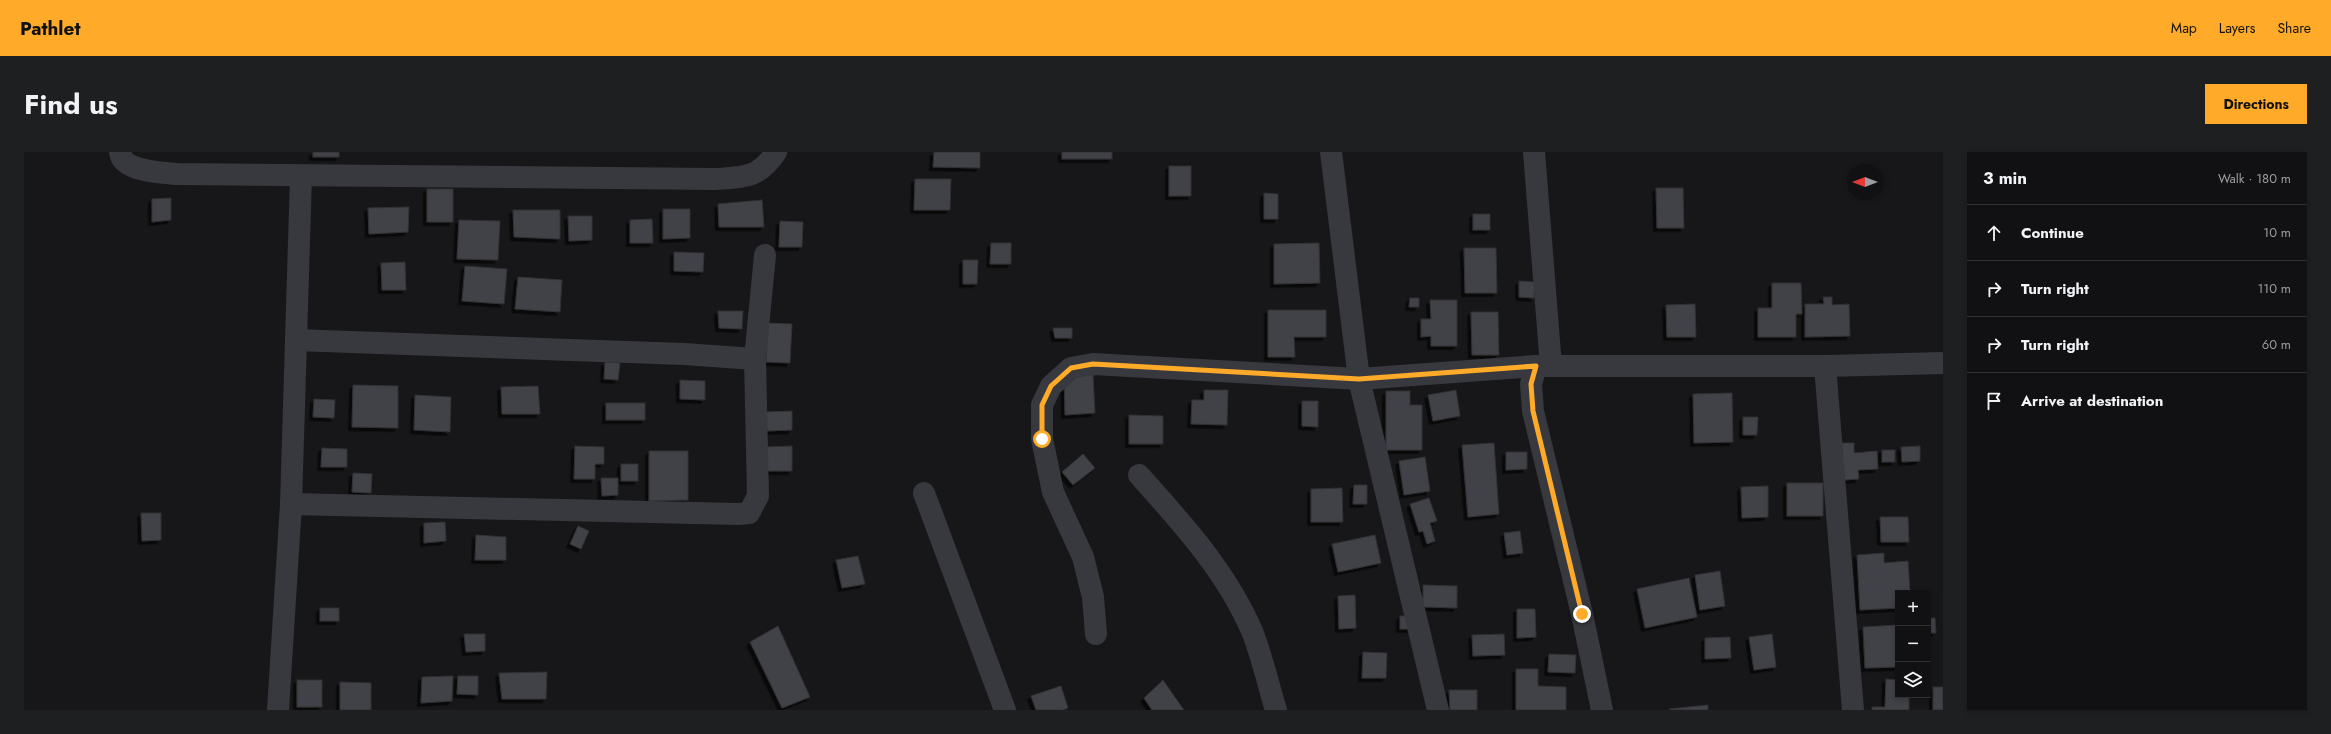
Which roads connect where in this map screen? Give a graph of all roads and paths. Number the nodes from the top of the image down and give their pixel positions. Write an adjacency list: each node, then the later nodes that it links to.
1 (120, 152): 5 (street)
2 (776, 152): 5 (street)
3 (1331, 152): 12 (street)
4 (1534, 152): 10 (street)
5 (301, 176): 7 (street)
6 (765, 255): 8 (street)
7 (296, 340): 8 (street); 15 (street)
8 (755, 359): 15 (street)
9 (1943, 363): 11 (street)
10 (1543, 366): 11 (street); 12 (street); 21 (street)
11 (1825, 366): 22 (street)
12 (1359, 379): 16 (street); 20 (street)
13 (1139, 475): 19 (street)
14 (924, 493): 18 (street)
15 (291, 504): 17 (street)
16 (1096, 634)
17 (278, 710)
18 (1005, 710)
19 (1276, 710)
20 (1438, 710)
21 (1602, 710)
22 (1853, 710)

